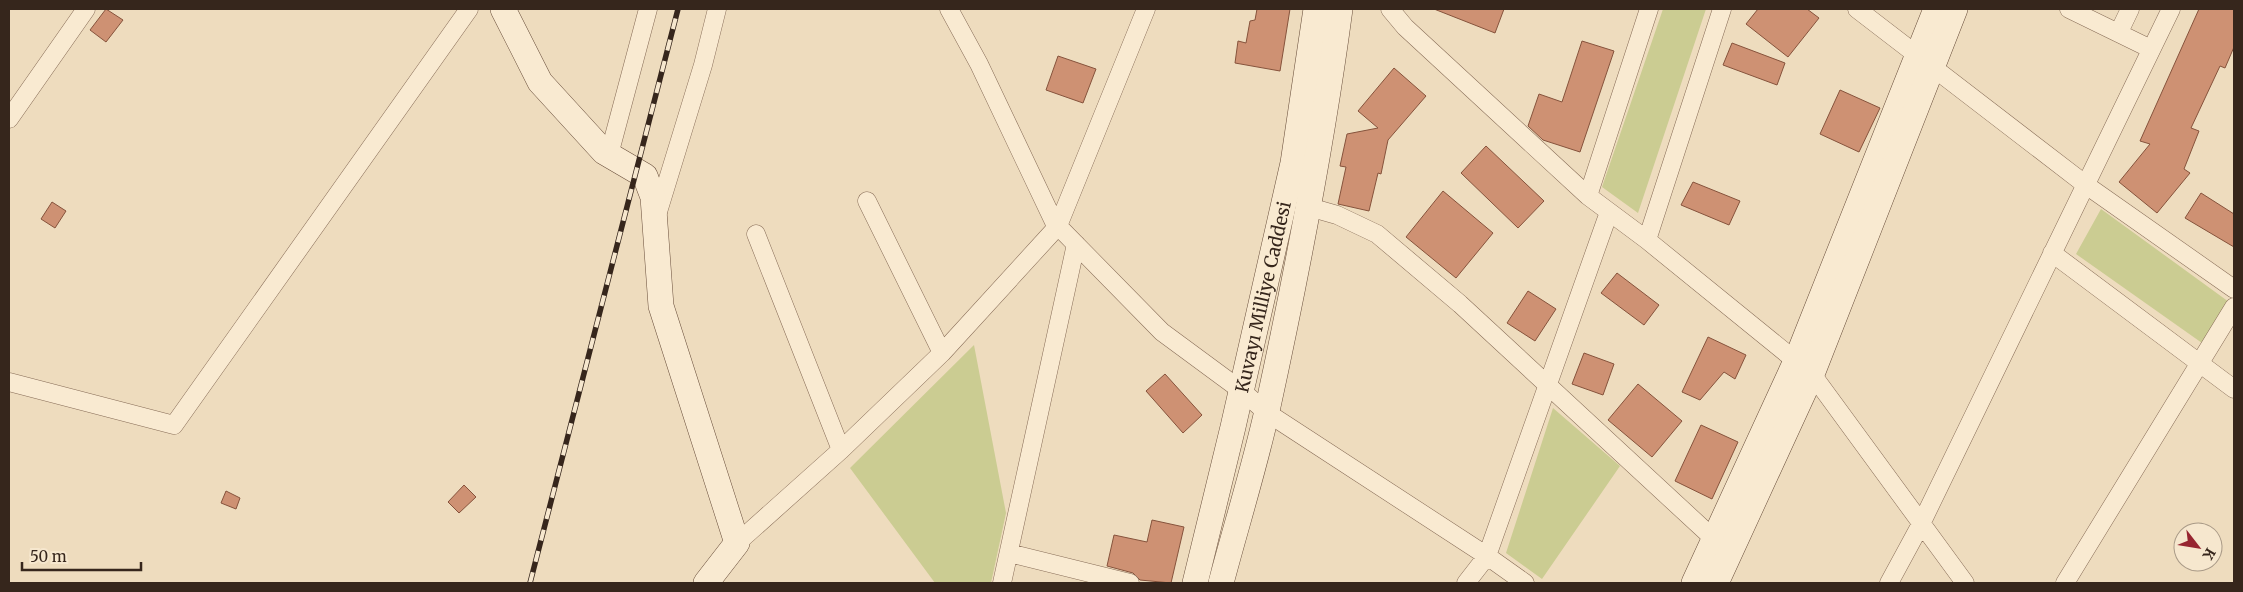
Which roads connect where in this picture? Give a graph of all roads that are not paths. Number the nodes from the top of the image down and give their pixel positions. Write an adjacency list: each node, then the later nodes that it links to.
1 (86, 9): 24 (street)
2 (469, 9): 42 (street)
3 (503, 9): 25 (street)
4 (648, 9): 25 (street)
5 (718, 9): 31 (street)
6 (949, 9): 32 (street)
7 (1146, 9): 32 (street)
8 (1316, 9): 45 (street, Kuvayı Milliye Caddesi)
9 (1340, 9): 29 (street, Kuvayı Milliye Caddesi)
10 (1390, 9): 20 (street)
11 (1411, 9): 20 (street)
12 (1649, 9): 27 (street)
13 (1722, 9): 34 (street)
14 (1857, 9): 23 (street)
15 (1936, 9): 23 (street)
16 (1955, 9): 23 (street)
17 (2070, 9): 21 (street)
18 (2130, 9): 21 (street)
19 (2171, 9): 22 (street)
20 (1405, 27): 27 (street)
21 (2119, 32): 22 (street)
22 (2152, 50): 26 (street)
23 (1925, 61): 26 (street); 41 (street)
24 (9, 119)
25 (609, 155): 31 (street)
26 (2086, 185): 36 (street); 37 (street)
27 (1588, 196): 30 (street)
28 (867, 201): 39 (street)
29 (1309, 207): 43 (street); 46 (street, Kuvayı Milliye Caddesi)
30 (1609, 212): 34 (street); 43 (street)
31 (656, 219): 50 (street)
32 (1058, 226): 35 (street); 39 (street)
33 (756, 234): 47 (street)
34 (1646, 240): 41 (street)
35 (1076, 244): 45 (street); 51 (street)
36 (2052, 253): 40 (street); 48 (street)
37 (2234, 289)
38 (2234, 308): 40 (street)
39 (942, 353): 47 (street)
40 (2200, 363): 44 (street); 64 (street)
41 (1804, 367): 48 (street); 49 (street); 61 (street)
42 (9, 382)
43 (1546, 384): 49 (street); 52 (street)
44 (2234, 389)
45 (1242, 391): 46 (street); 57 (street, Kuvayı Milliye Caddesi)
46 (1266, 412): 52 (street); 53 (street, Kuvayı Milliye Caddesi)
47 (841, 450): 50 (street)
48 (1921, 524): 62 (street); 63 (street)
49 (1714, 539): 60 (street)
50 (738, 543): 54 (street)
51 (1009, 553): 55 (street); 56 (street)
52 (1487, 556): 58 (street); 59 (street)
53 (1223, 582)
54 (706, 583)
55 (1002, 583)
56 (1130, 583)
57 (1195, 583)
58 (1466, 583)
59 (1524, 583)
60 (1694, 583)
61 (1716, 583)
62 (1889, 583)
63 (1965, 583)
64 (2065, 583)

